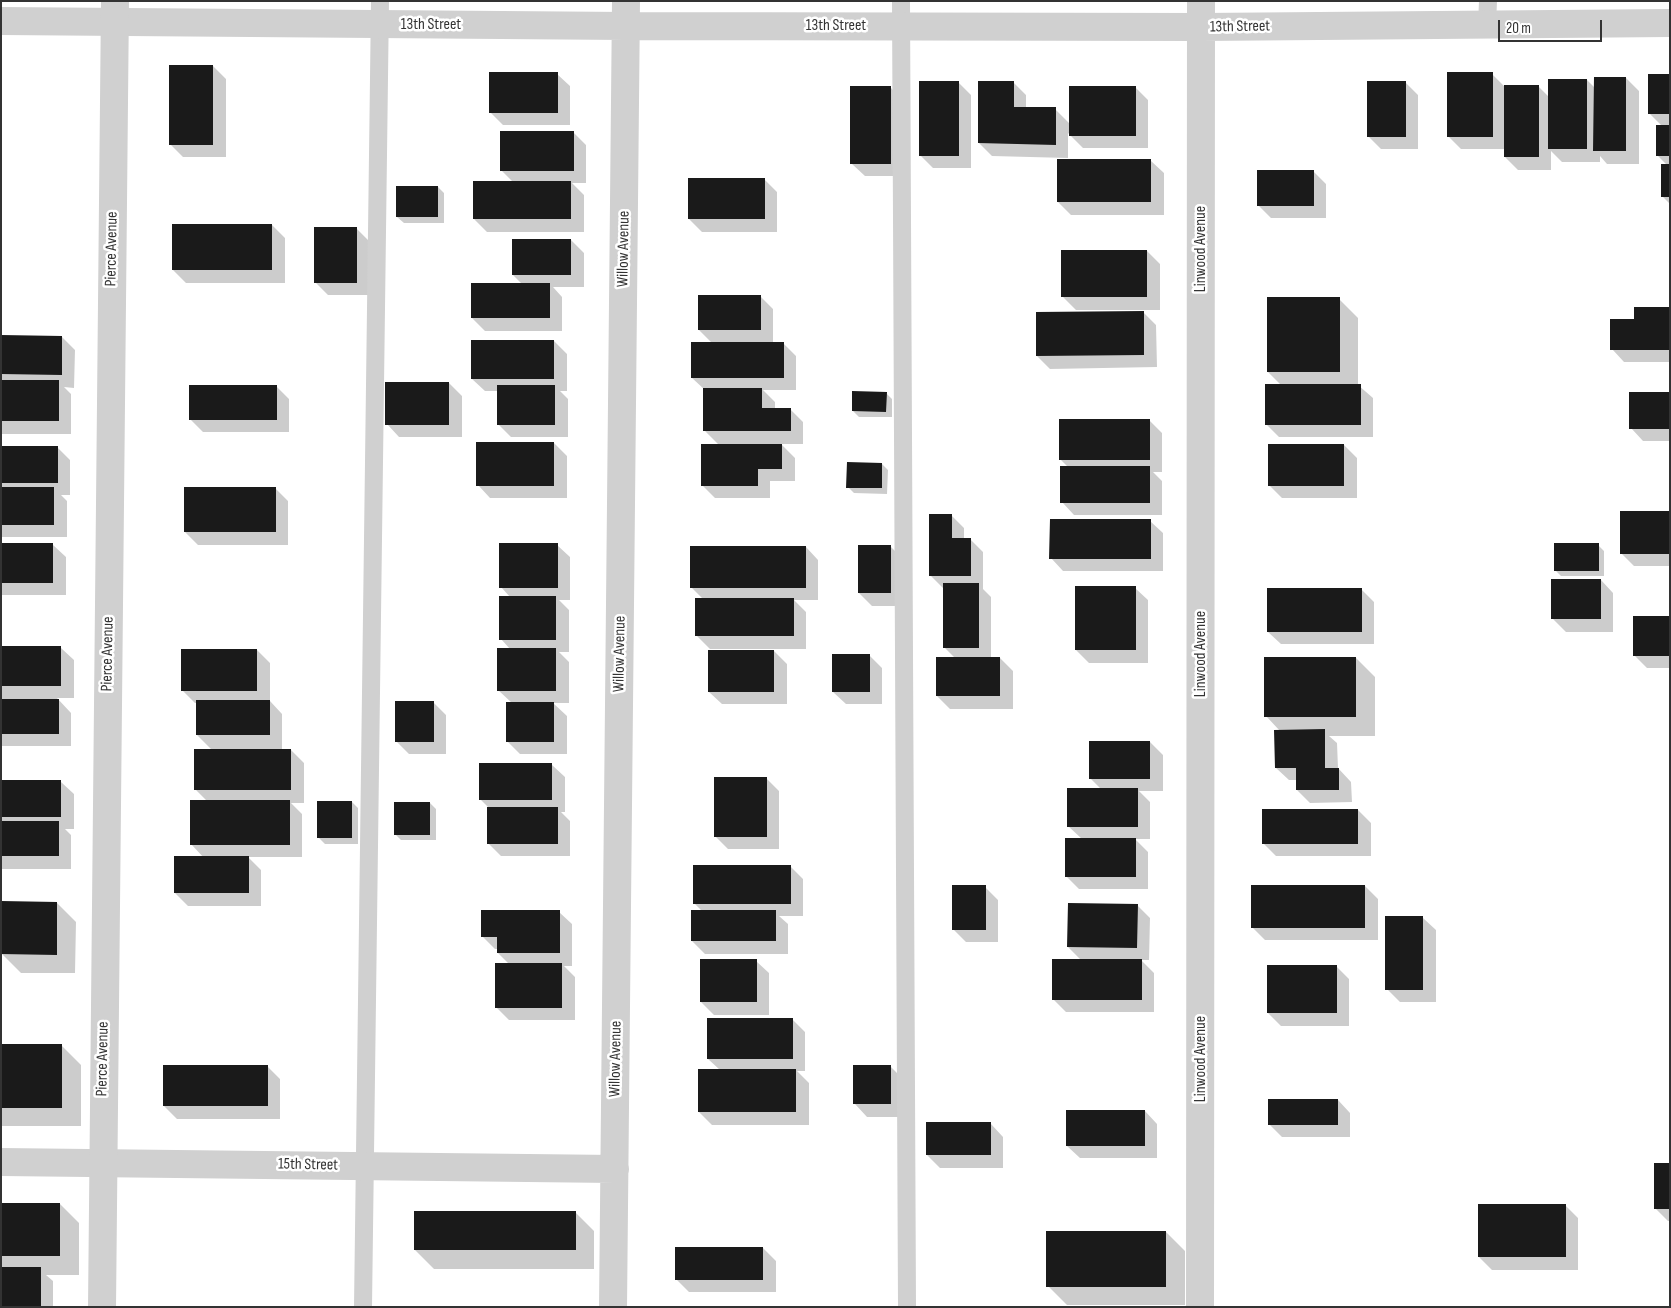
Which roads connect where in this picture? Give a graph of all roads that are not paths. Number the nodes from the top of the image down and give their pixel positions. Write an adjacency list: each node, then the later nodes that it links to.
1 (115, 12): 2 (street, 13th Street); 7 (street, 13th Street); 10 (street, Pierce Avenue)
2 (380, 13): 4 (street, 13th Street); 11 (lane)
3 (1487, 13): 6 (street, 13th Street); 8 (street, 13th Street)
4 (626, 14): 5 (street, 13th Street); 12 (street, Willow Avenue)
5 (901, 14): 6 (street, 13th Street); 16 (lane)
6 (1201, 14): 17 (street, Linwood Avenue)
7 (1, 22)
8 (1670, 23)
9 (1, 1162): 10 (street, 15th Street)
10 (102, 1162): 11 (street, 15th Street); 13 (street, Pierce Avenue)
11 (363, 1166): 12 (street, 15th Street); 14 (lane)
12 (615, 1169): 15 (street, Willow Avenue)
13 (102, 1307)
14 (362, 1307)
15 (613, 1307)
16 (907, 1307)
17 (1200, 1307)

